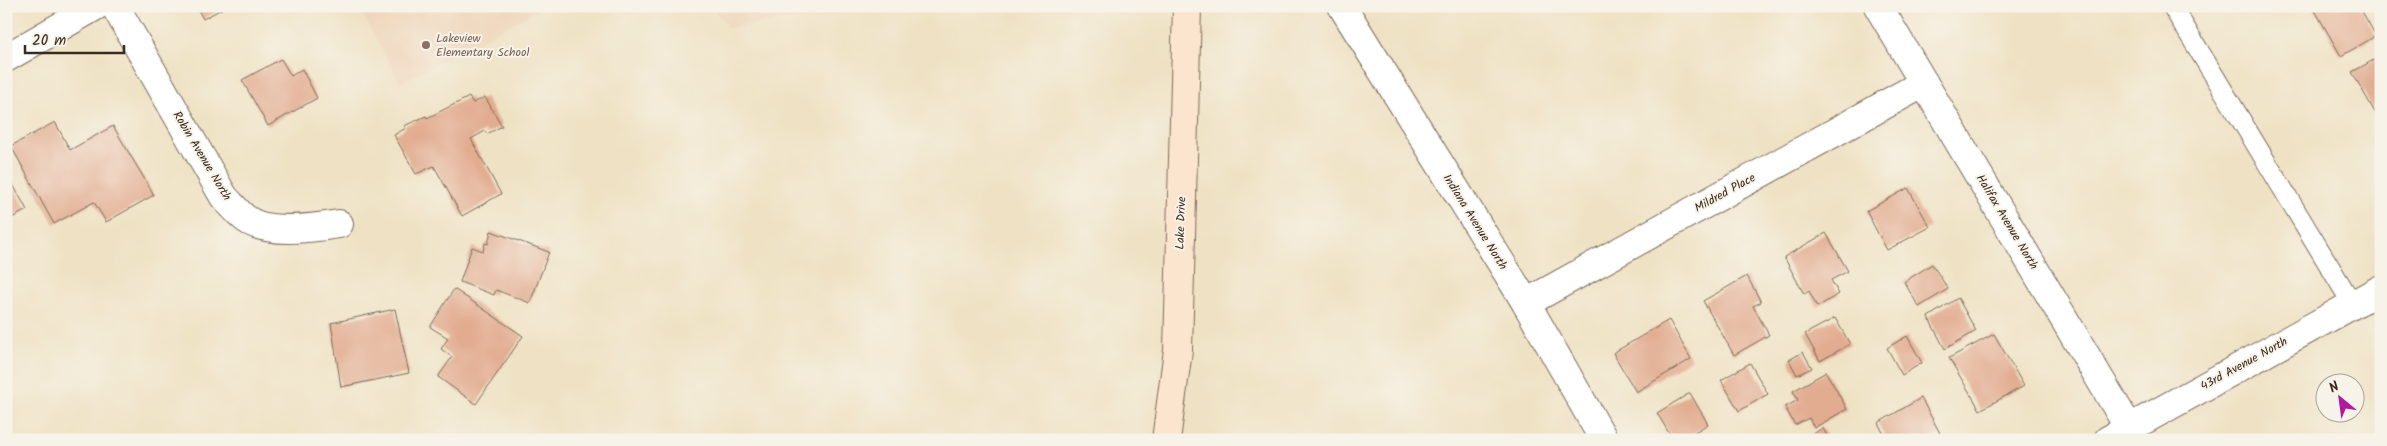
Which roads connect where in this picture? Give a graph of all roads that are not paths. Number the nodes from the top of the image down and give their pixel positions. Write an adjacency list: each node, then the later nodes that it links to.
1 (96, 6): 7 (street)
2 (115, 6): 9 (street, Robin Avenue North)
3 (1187, 6): 14 (street, Lake Drive)
4 (1342, 6): 11 (street, Indiana Avenue North)
5 (1878, 6): 8 (street, Halifax Avenue North)
6 (2172, 6): 12 (lane)
7 (6, 58)
8 (1924, 83): 11 (street, Mildred Place); 13 (street, Halifax Avenue North)
9 (339, 224)
10 (2381, 289): 12 (street, 43rd Avenue North)
11 (1526, 303): 15 (street, Indiana Avenue North)
12 (2353, 305): 13 (street, 43rd Avenue North)
13 (2126, 437)
14 (1166, 440)
15 (1604, 440)

